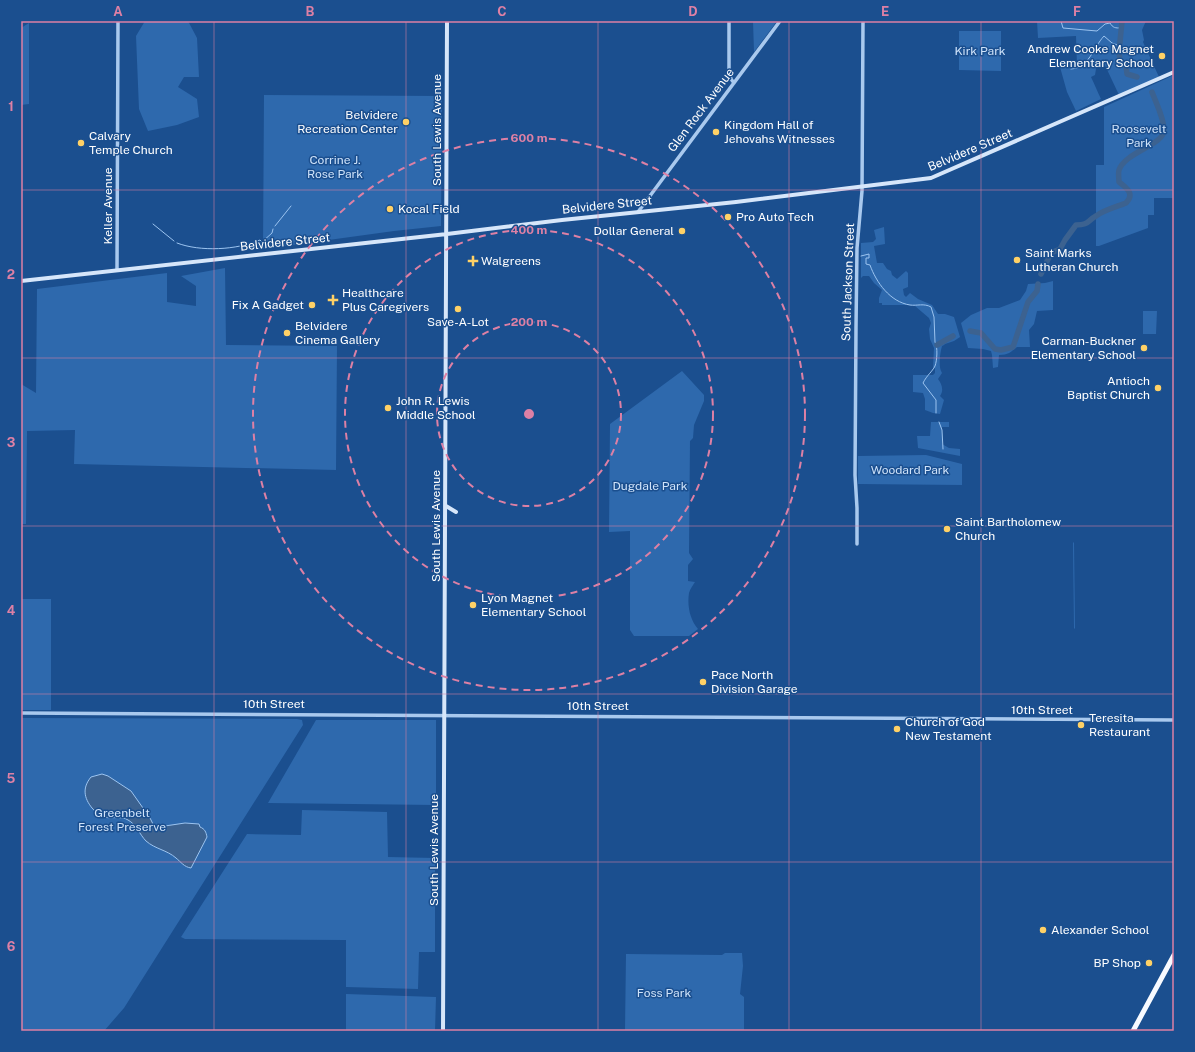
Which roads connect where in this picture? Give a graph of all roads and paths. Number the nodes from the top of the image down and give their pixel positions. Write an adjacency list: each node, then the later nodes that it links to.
1 (118, 21): 11 (street, Keller Avenue)
2 (447, 21): 10 (main road, South Lewis Avenue)
3 (729, 21): 7 (street)
4 (780, 21): 7 (street, Glen Rock Avenue)
5 (863, 21): 8 (street, South Jackson Street)
6 (1174, 72): 8 (main road, Belvidere Street)
7 (734, 83): 9 (street, Glen Rock Avenue)
8 (862, 187): 9 (main road, Belvidere Street); 15 (street, South Jackson Street)
9 (638, 212): 10 (main road, Belvidere Street)
10 (447, 234): 11 (main road, Belvidere Street); 13 (main road, South Lewis Avenue)
11 (117, 270): 12 (main road, Belvidere Street)
12 (21, 281)
13 (446, 506): 14 (main road); 17 (main road, South Lewis Avenue)
14 (456, 512)
15 (857, 544)
16 (21, 713): 17 (street, 10th Street)
17 (445, 716): 18 (street, 10th Street); 20 (main road, South Lewis Avenue)
18 (1174, 720)
19 (1174, 954): 21 (highway)
20 (443, 1031)
21 (1133, 1031)

